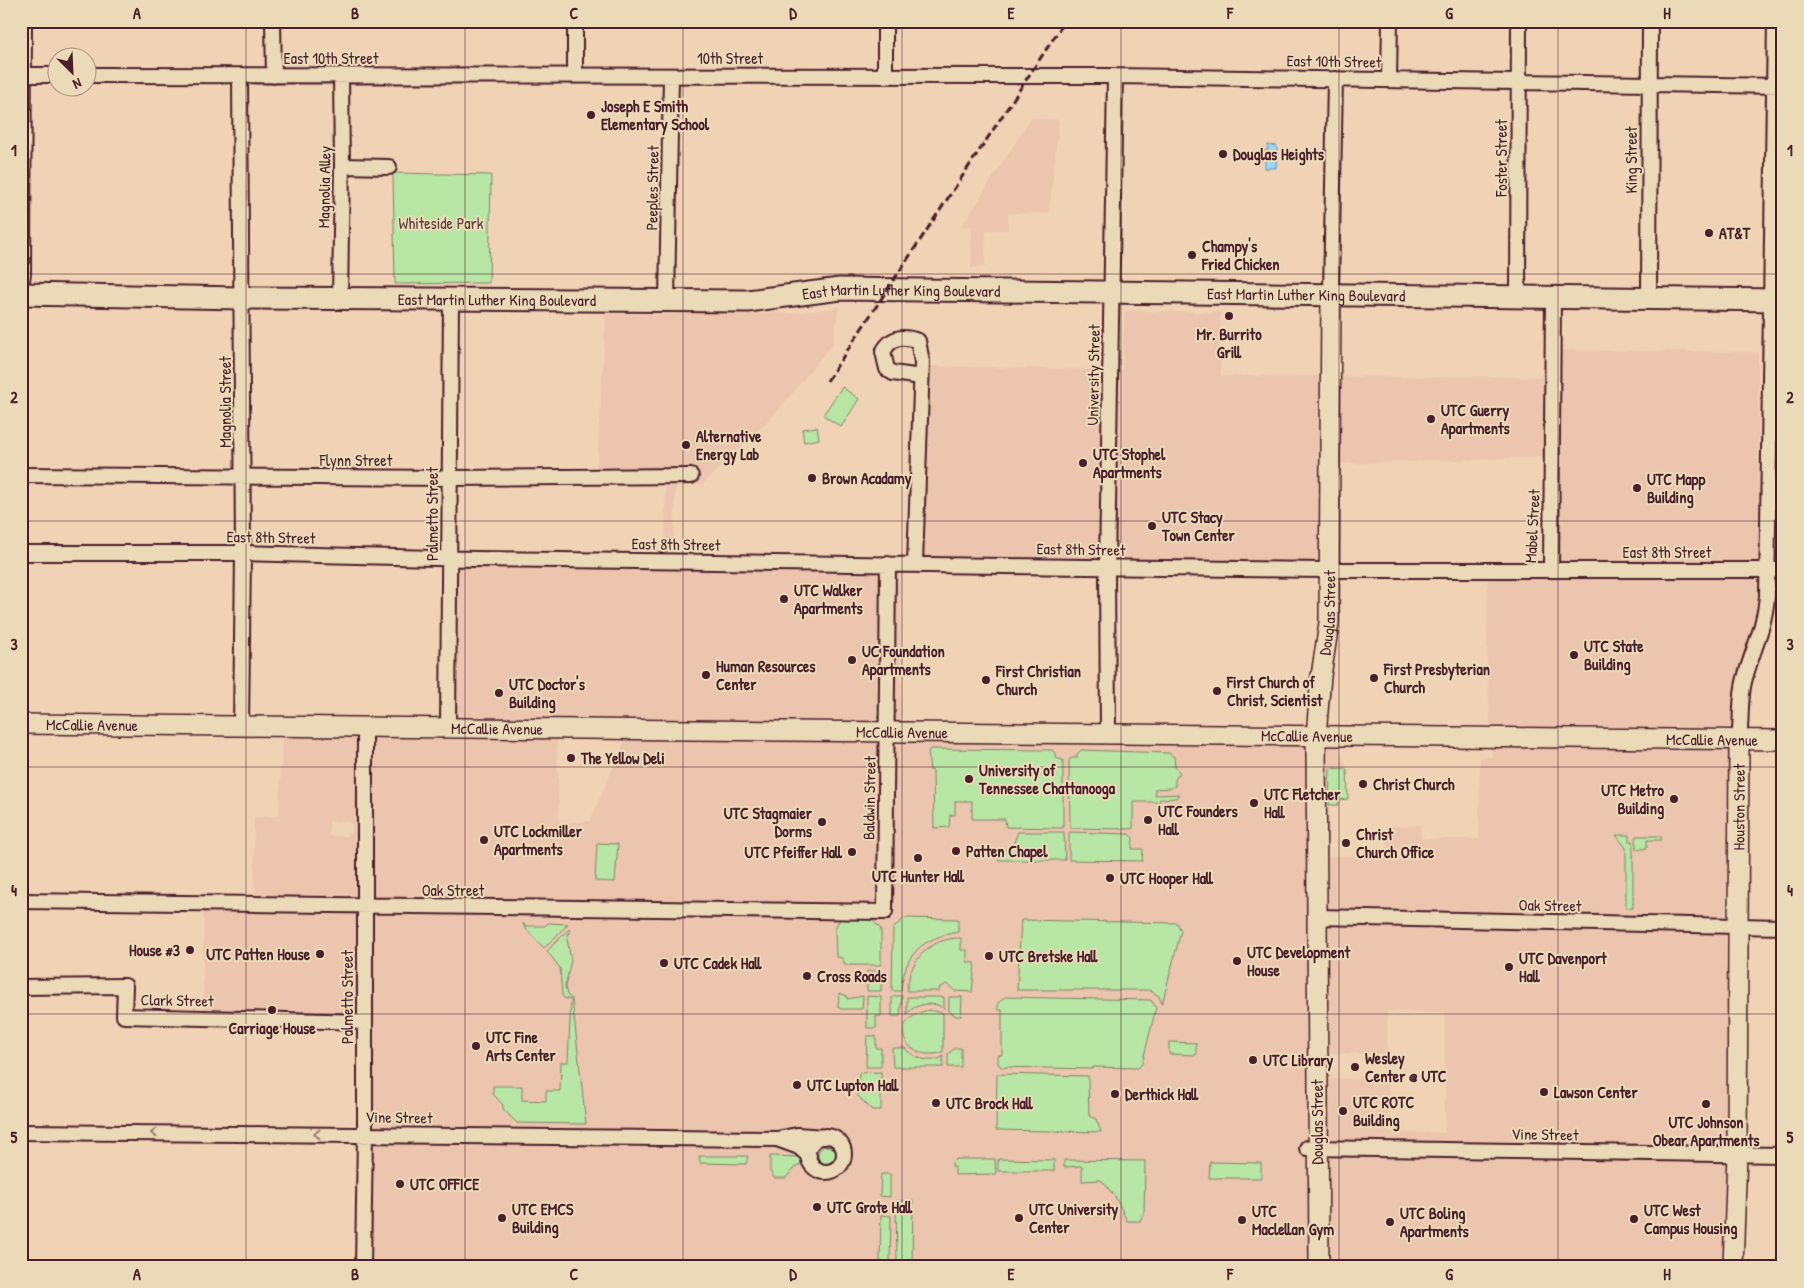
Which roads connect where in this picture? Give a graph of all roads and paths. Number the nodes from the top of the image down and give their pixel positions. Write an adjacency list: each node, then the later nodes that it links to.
1 (24, 21): 9 (street)
2 (274, 21): 15 (street)
3 (576, 21): 16 (street)
4 (885, 21): 13 (street)
5 (1390, 21): 20 (street)
6 (1520, 21): 21 (street, Foster Street)
7 (1650, 21): 22 (street, King Street)
8 (1775, 21): 23 (street, Houston Street)
9 (22, 75): 10 (street); 26 (street)
10 (48, 75)
11 (98, 75): 14 (street, East 10th Street)
12 (341, 75): 15 (street, East 10th Street); 16 (street, East 10th Street); 24 (street, Magnolia Alley)
13 (885, 75): 17 (street, 10th Street); 18 (street, East 10th Street)
14 (240, 76): 15 (street, East 10th Street); 32 (street, Magnolia Street)
15 (274, 76)
16 (575, 76): 17 (street, 10th Street)
17 (671, 76): 37 (street, Peeples Street)
18 (1115, 76): 19 (street, East 10th Street); 27 (street, University Street)
19 (1334, 79): 20 (street, East 10th Street); 28 (street, Douglas Street)
20 (1389, 80): 21 (street, East 10th Street)
21 (1519, 82): 22 (street, East 10th Street); 30 (street, Foster Street)
22 (1649, 84): 23 (street, East 10th Street); 33 (street, King Street)
23 (1778, 86): 36 (street, Houston Street)
24 (342, 166): 25 (street); 34 (street, Magnolia Alley)
25 (390, 167)
26 (21, 286)
27 (1113, 290): 28 (main road, East Martin Luther King Boulevard); 37 (main road, East Martin Luther King Boulevard); 48 (street, University Street)
28 (1331, 293): 30 (main road, East Martin Luther King Boulevard); 50 (main road, Douglas Street)
29 (21, 294): 32 (main road, East Martin Luther King Boulevard)
30 (1518, 295): 31 (main road, East Martin Luther King Boulevard)
31 (1553, 296): 33 (main road, East Martin Luther King Boulevard); 51 (street, Mabel Street)
32 (242, 298): 34 (main road, East Martin Luther King Boulevard); 41 (street, Magnolia Street)
33 (1649, 298): 36 (main road, East Martin Luther King Boulevard)
34 (340, 299): 35 (main road, East Martin Luther King Boulevard)
35 (451, 300): 37 (main road, East Martin Luther King Boulevard); 42 (street, Palmetto Street)
36 (1777, 300): 49 (street, Houston Street)
37 (667, 301)
38 (921, 377): 47 (street)
39 (21, 475): 41 (street, Flynn Street)
40 (691, 476): 42 (street, Flynn Street)
41 (242, 477): 42 (street, Flynn Street); 44 (street, Magnolia Street)
42 (450, 478): 45 (street, Palmetto Street)
43 (21, 553): 44 (street, East 8th Street)
44 (243, 553): 45 (street, East 8th Street); 54 (street, Magnolia Street)
45 (450, 558): 46 (street, East 8th Street); 56 (street, Palmetto Street)
46 (888, 564): 47 (street, East 8th Street); 57 (street, Baldwin Street)
47 (915, 564): 48 (street, East 8th Street)
48 (1107, 567): 50 (street, East 8th Street); 58 (street, University Street)
49 (1767, 569): 51 (street, East 8th Street); 52 (street, East 8th Street); 60 (street, Houston Street)
50 (1330, 570): 51 (street, Mabel Street); 59 (main road, Douglas Street)
51 (1551, 570)
52 (1783, 570)
53 (21, 724): 54 (main road, McCallie Avenue)
54 (241, 727): 55 (main road, McCallie Avenue)
55 (365, 728): 56 (main road, McCallie Avenue); 63 (street, Palmetto Street)
56 (448, 729): 57 (main road, McCallie Avenue)
57 (888, 732): 58 (main road, McCallie Avenue); 64 (street, Baldwin Street)
58 (1108, 734): 59 (main road, McCallie Avenue)
59 (1316, 736): 60 (main road, McCallie Avenue); 65 (main road, Douglas Street)
60 (1740, 739): 61 (main road, McCallie Avenue); 66 (main road, Houston Street)
61 (1783, 740)
62 (21, 902): 63 (street, Oak Street)
63 (365, 906): 64 (street, Oak Street); 69 (street, Palmetto Street)
64 (885, 912)
65 (1317, 917): 66 (street, Oak Street); 74 (main road, Douglas Street)
66 (1738, 927): 67 (street, Oak Street); 75 (main road, Houston Street)
67 (1783, 927)
68 (21, 987): 69 (street, Clark Street)
69 (364, 1022): 71 (street, Palmetto Street)
70 (21, 1132): 71 (street, Vine Street, one-way to 70)
71 (365, 1134): 73 (street, Vine Street); 78 (street, Palmetto Street)
72 (826, 1137): 73 (street, Vine Street); 77 (street); 77 (street, Vine Street)
73 (777, 1140): 77 (street, Vine Street)
74 (1312, 1148): 75 (street, Vine Street); 79 (main road, Douglas Street)
75 (1736, 1154): 76 (street, Vine Street); 80 (main road, Houston Street)
76 (1783, 1155)
77 (809, 1156)
78 (363, 1267)
79 (1318, 1267)
80 (1733, 1267)

